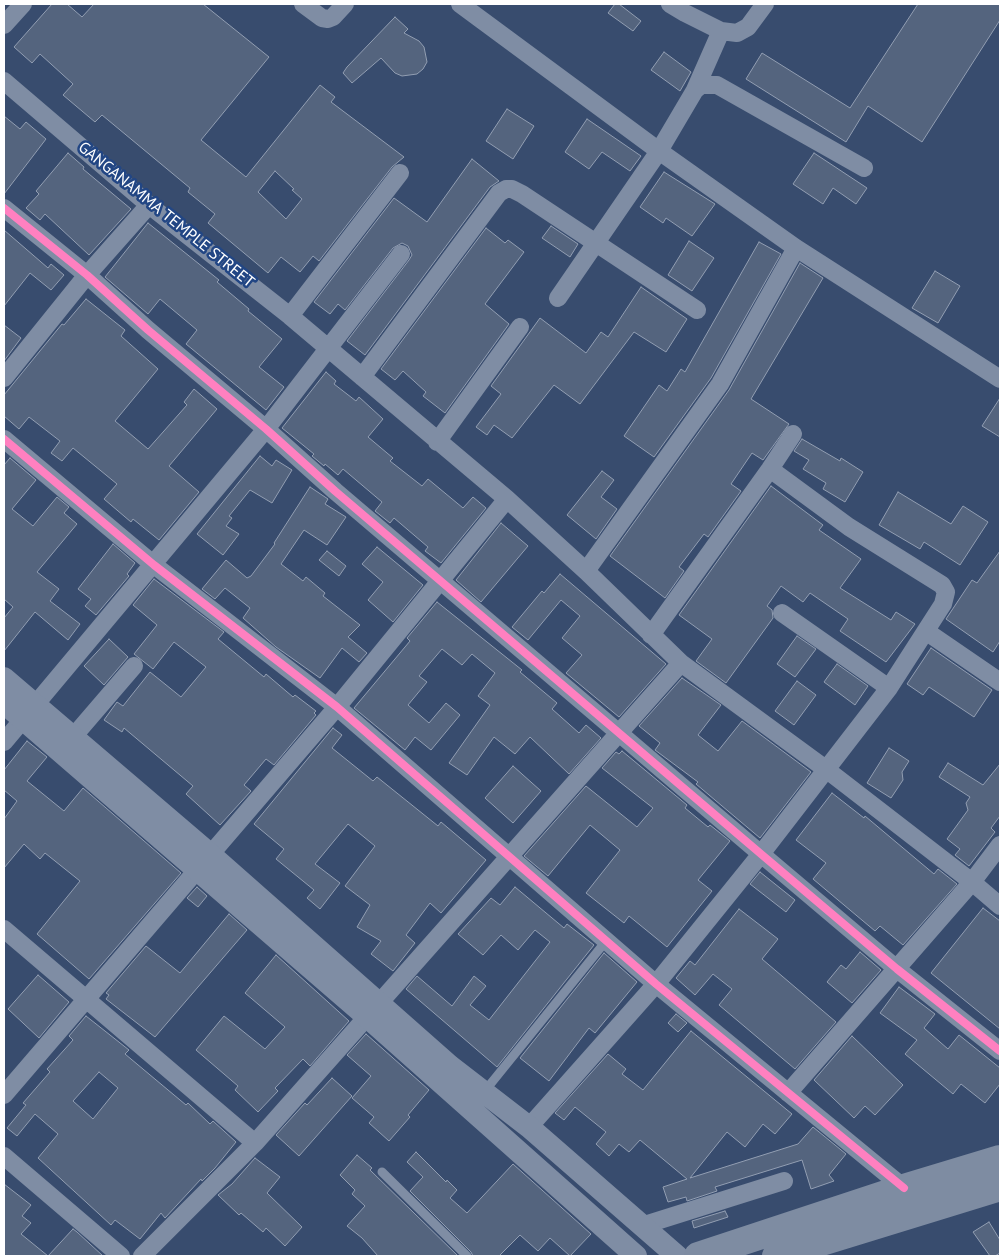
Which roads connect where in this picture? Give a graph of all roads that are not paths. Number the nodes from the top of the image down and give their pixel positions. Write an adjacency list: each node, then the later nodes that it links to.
1 (22, 4): 7 (street)
2 (303, 4): 3 (street)
3 (345, 4)
4 (460, 4): 11 (street)
5 (670, 4): 8 (street)
6 (765, 4): 8 (street)
7 (4, 25)
8 (721, 30): 10 (street)
9 (4, 81): 14 (street, GANGANAMMA TEMPLE STREET)
10 (695, 90): 11 (street); 12 (street)
11 (659, 151): 16 (street); 17 (street)
12 (864, 168)
13 (400, 173): 22 (street)
14 (149, 205): 19 (street); 22 (street, GANGANAMMA TEMPLE STREET)
15 (4, 208): 19 (street)
16 (596, 245): 20 (street); 21 (street); 25 (street)
17 (796, 248): 27 (street); 35 (street)
18 (401, 254): 24 (street)
19 (87, 275): 26 (street); 28 (street)
20 (558, 298)
21 (697, 310)
22 (290, 316): 24 (street, GANGANAMMA TEMPLE STREET)
23 (520, 326): 31 (street)
24 (329, 348): 25 (street, GANGANAMMA TEMPLE STREET); 28 (street)
25 (362, 377): 31 (street, GANGANAMMA TEMPLE STREET)
26 (4, 378)
27 (1000, 379)
28 (266, 429): 34 (street); 36 (street)
29 (792, 434): 32 (street)
30 (4, 439): 34 (street)
31 (437, 442): 33 (street, GANGANAMMA TEMPLE STREET)
32 (770, 469): 38 (street); 39 (street)
33 (507, 499): 35 (street, GANGANAMMA TEMPLE STREET); 36 (street)
34 (154, 565): 46 (street); 47 (street)
35 (586, 571): 39 (street, GANGANAMMA TEMPLE STREET)
36 (439, 580): 46 (street); 48 (street)
37 (782, 613): 44 (street)
38 (927, 632): 43 (street); 44 (street)
39 (651, 635): 40 (street, GANGANAMMA TEMPLE STREET)
40 (681, 663): 48 (street); 51 (street, GANGANAMMA TEMPLE STREET)
41 (134, 666): 49 (street)
42 (4, 678): 47 (street)
43 (1000, 682)
44 (889, 688): 51 (street)
45 (4, 703): 47 (street)
46 (337, 707): 54 (street); 55 (street)
47 (30, 712): 49 (street); 50 (street); 55 (street)
48 (619, 731): 53 (street); 54 (street)
49 (73, 737): 55 (street)
50 (4, 742)
51 (827, 770): 53 (street); 56 (street, GANGANAMMA TEMPLE STREET)
52 (1000, 844): 56 (street)
53 (761, 854): 60 (street); 61 (street)
54 (508, 856): 59 (street); 63 (street)
55 (204, 862): 62 (street); 63 (street)
56 (972, 882): 57 (street, GANGANAMMA TEMPLE STREET); 60 (street)
57 (1000, 906)
58 (4, 929): 62 (street)
59 (606, 941): 61 (street); 65 (lane)
60 (897, 969): 64 (street); 66 (street)
61 (656, 984): 66 (street); 68 (street)
62 (86, 1000): 67 (street); 69 (street)
63 (373, 1009): 65 (street); 69 (street); 77 (street)
64 (1000, 1051)
65 (484, 1093): 68 (street)
66 (788, 1093): 76 (street)
67 (4, 1095)
68 (529, 1127): 74 (street)
69 (255, 1143): 81 (street)
70 (4, 1156): 80 (street)
71 (1000, 1159): 76 (highway)
72 (382, 1172): 82 (lane)
73 (784, 1180): 78 (street)
74 (592, 1183): 77 (street); 78 (street)
75 (1000, 1187): 87 (highway)
76 (904, 1188): 86 (highway)
77 (575, 1203): 79 (street)
78 (641, 1226): 85 (street)
79 (609, 1232): 83 (street); 84 (street)
80 (122, 1256)
81 (142, 1256)
82 (467, 1256)
83 (615, 1256)
84 (636, 1256)
85 (677, 1256)
86 (698, 1256)
87 (776, 1256)

